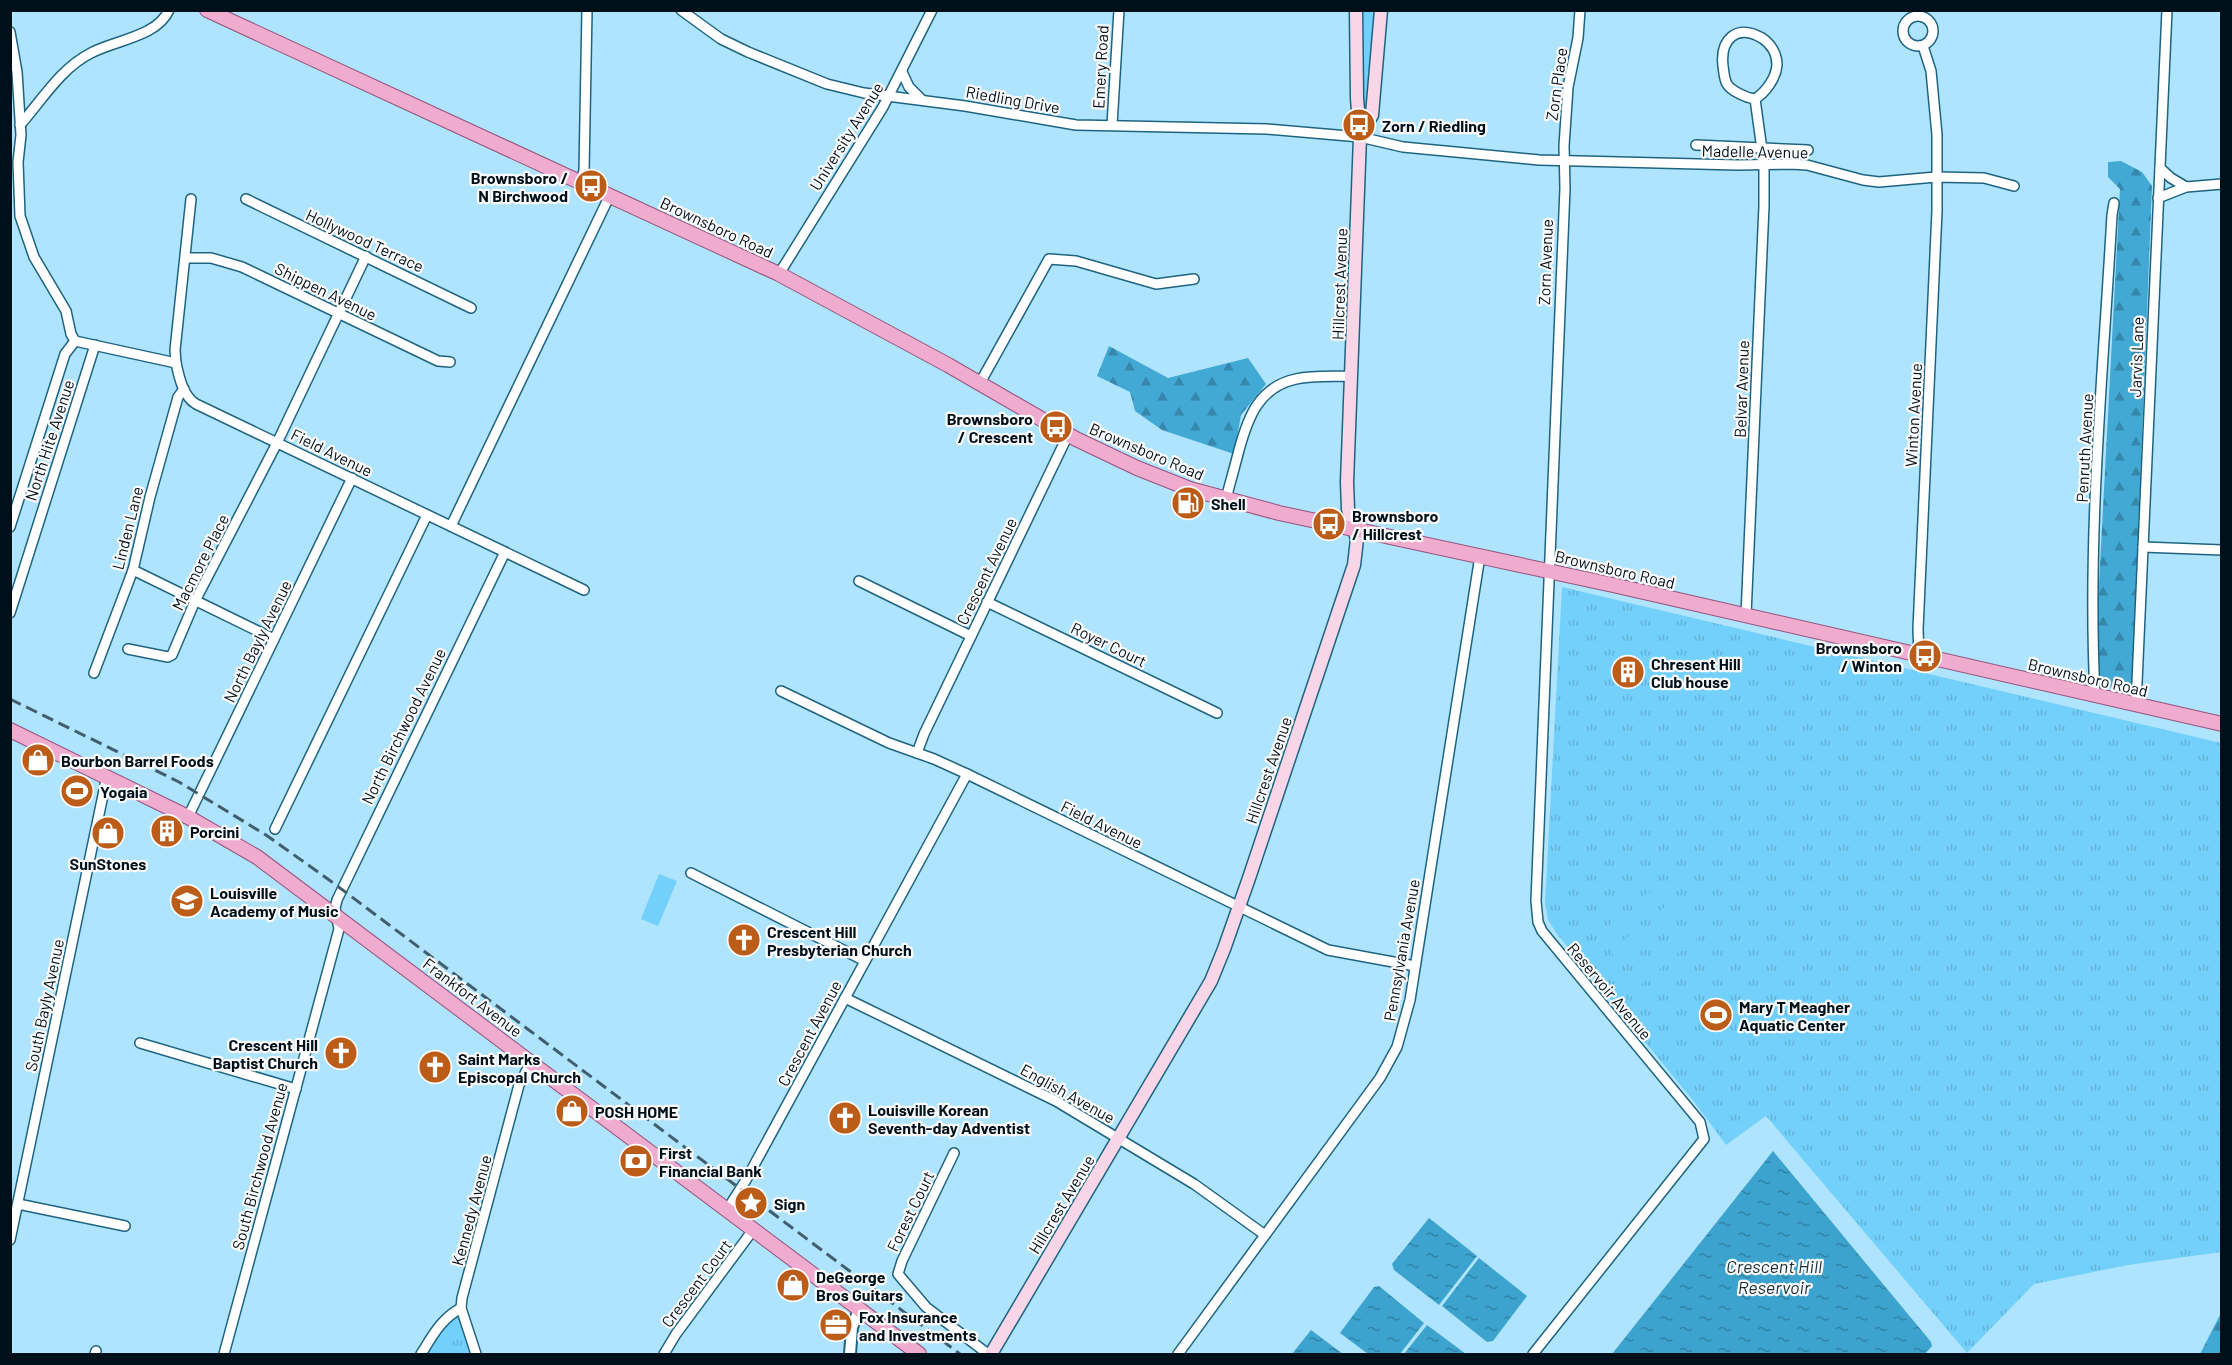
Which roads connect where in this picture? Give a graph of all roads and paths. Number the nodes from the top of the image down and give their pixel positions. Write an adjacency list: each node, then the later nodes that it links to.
1 (169, 10): 17 (street)
2 (207, 10): 27 (main road, Brownsboro Road)
3 (587, 10): 27 (street)
4 (681, 10): 14 (street, Riedling Drive)
5 (932, 10): 13 (street, University Avenue)
6 (1119, 10): 18 (street, Emery Road)
7 (1356, 10): 19 (main road)
8 (1381, 10): 19 (main road)
9 (1580, 10): 23 (street, Zorn Place)
10 (2167, 10): 25 (street, Jarvis Lane)
11 (10, 32): 17 (street)
12 (1923, 46): 26 (street, Winton Avenue)
13 (902, 72): 14 (street, University Avenue); 16 (street)
14 (890, 95): 16 (street, Riedling Drive); 38 (street, University Avenue)
15 (1755, 99): 15 (street); 21 (street, Belvar Avenue)
16 (922, 100): 18 (street, Riedling Drive)
17 (20, 125): 42 (street)
18 (1112, 125): 19 (street, Riedling Drive)
19 (1360, 137): 23 (street); 46 (main road, Hillcrest Avenue)
20 (1696, 145): 21 (street)
21 (1762, 148): 22 (street); 24 (street, Belvar Avenue)
22 (1808, 150)
23 (1565, 161): 24 (street, Madelle Avenue); 62 (street, Zorn Avenue)
24 (1764, 164): 26 (street, Madelle Avenue); 68 (street, Belvar Avenue)
25 (2160, 168): 30 (street); 32 (street, Jarvis Lane)
26 (1936, 177): 29 (street, Madelle Avenue); 72 (street, Winton Avenue)
27 (580, 182): 31 (main road, Brownsboro Road)
28 (2222, 184): 30 (street)
29 (2014, 186)
30 (2186, 187): 32 (street)
31 (610, 195): 38 (main road, Brownsboro Road); 55 (street)
32 (2158, 198): 57 (street, Jarvis Lane)
33 (191, 199): 37 (street)
34 (246, 199): 36 (street, Hollywood Terrace)
35 (2114, 203): 75 (street, Penruth Avenue)
36 (366, 256): 40 (street, Hollywood Terrace); 41 (street)
37 (186, 258): 41 (street, Shippen Avenue); 45 (street)
38 (779, 274): 47 (main road, Brownsboro Road)
39 (1194, 279): 47 (street)
40 (471, 308)
41 (338, 314): 44 (street, Shippen Avenue); 50 (street)
42 (80, 342): 43 (street); 54 (street, North Hite Avenue)
43 (95, 345): 45 (street); 67 (street, North Hite Avenue)
44 (450, 362)
45 (177, 363): 48 (street)
46 (1352, 376): 52 (street); 56 (main road, Hillcrest Avenue)
47 (980, 383): 49 (main road, Brownsboro Road)
48 (184, 389): 50 (street, Field Avenue); 61 (street, Linden Lane)
49 (1068, 435): 52 (main road, Brownsboro Road); 66 (street, Crescent Avenue)
50 (277, 442): 51 (street, Field Avenue); 65 (street, Macmore Place)
51 (352, 478): 53 (street, Field Avenue); 70 (street, North Bayly Avenue)
52 (1226, 499): 56 (main road, Brownsboro Road)
53 (427, 514): 55 (street, Field Avenue); 84 (street)
54 (10, 526)
55 (451, 526): 59 (street, Field Avenue)
56 (1354, 529): 60 (main road, Brownsboro Road); 86 (main road, Hillcrest Avenue)
57 (2143, 547): 58 (street); 76 (street, Jarvis Lane)
58 (2222, 550)
59 (505, 552): 64 (street, Field Avenue); 87 (street, North Birchwood Avenue)
60 (1480, 556): 62 (main road, Brownsboro Road); 89 (street, Pennsylvania Avenue)
61 (133, 570): 65 (street); 73 (street, Linden Lane)
62 (1550, 571): 68 (main road, Brownsboro Road); 112 (street, Reservoir Avenue)
63 (859, 581): 69 (street)
64 (584, 590)
65 (195, 601): 70 (street); 71 (street, Macmore Place)
66 (987, 602): 69 (street, Crescent Avenue); 77 (street, Royer Court)
67 (10, 613)
68 (1746, 615): 72 (main road, Brownsboro Road)
69 (971, 636): 80 (street, Crescent Avenue)
70 (274, 639): 83 (street, North Bayly Avenue)
71 (128, 649)
72 (1919, 655): 75 (main road, Brownsboro Road)
73 (94, 673)
74 (781, 691): 80 (street, Field Avenue)
75 (2095, 695): 76 (main road, Brownsboro Road)
76 (2136, 705): 78 (main road, Brownsboro Road)
77 (1217, 713)
78 (2222, 724)
79 (10, 730): 82 (main road, Frankfort Avenue)
80 (917, 753): 81 (street, Field Avenue)
81 (967, 774): 86 (street, Field Avenue); 88 (street, Crescent Avenue)
82 (107, 777): 83 (main road, Frankfort Avenue); 96 (street, South Bayly Avenue)
83 (188, 817): 87 (main road, Frankfort Avenue)
84 (275, 829)
85 (691, 873): 88 (street)
86 (1239, 906): 89 (street, Field Avenue); 94 (main road, Hillcrest Avenue)
87 (336, 915): 92 (main road, Frankfort Avenue); 93 (street, South Birchwood Avenue)
88 (865, 961): 90 (street, Crescent Avenue)
89 (1415, 966): 100 (street, Pennsylvania Avenue)
90 (845, 998): 94 (street, English Avenue); 97 (street, Crescent Avenue)
91 (140, 1043): 93 (street)
92 (531, 1062): 97 (main road, Frankfort Avenue); 102 (street, Kennedy Avenue)
93 (296, 1089): 104 (street, South Birchwood Avenue)
94 (1119, 1139): 100 (street, English Avenue); 110 (main road, Hillcrest Avenue)
95 (954, 1154): 110 (street, Forest Court)
96 (18, 1204): 98 (street); 101 (street, South Bayly Avenue)
97 (728, 1210): 99 (main road, Frankfort Avenue)
98 (124, 1226)
99 (753, 1230): 103 (main road, Frankfort Avenue); 107 (street, Crescent Court)
100 (1265, 1235): 111 (street, Pennsylvania Avenue)
101 (10, 1240)
102 (461, 1308): 105 (street); 106 (street)
103 (859, 1310): 108 (street); 109 (main road, Frankfort Avenue)
104 (224, 1354)
105 (421, 1354)
106 (476, 1354)
107 (664, 1354)
108 (850, 1354)
109 (919, 1354)
110 (989, 1354)
111 (1178, 1354)
112 (1533, 1354)

